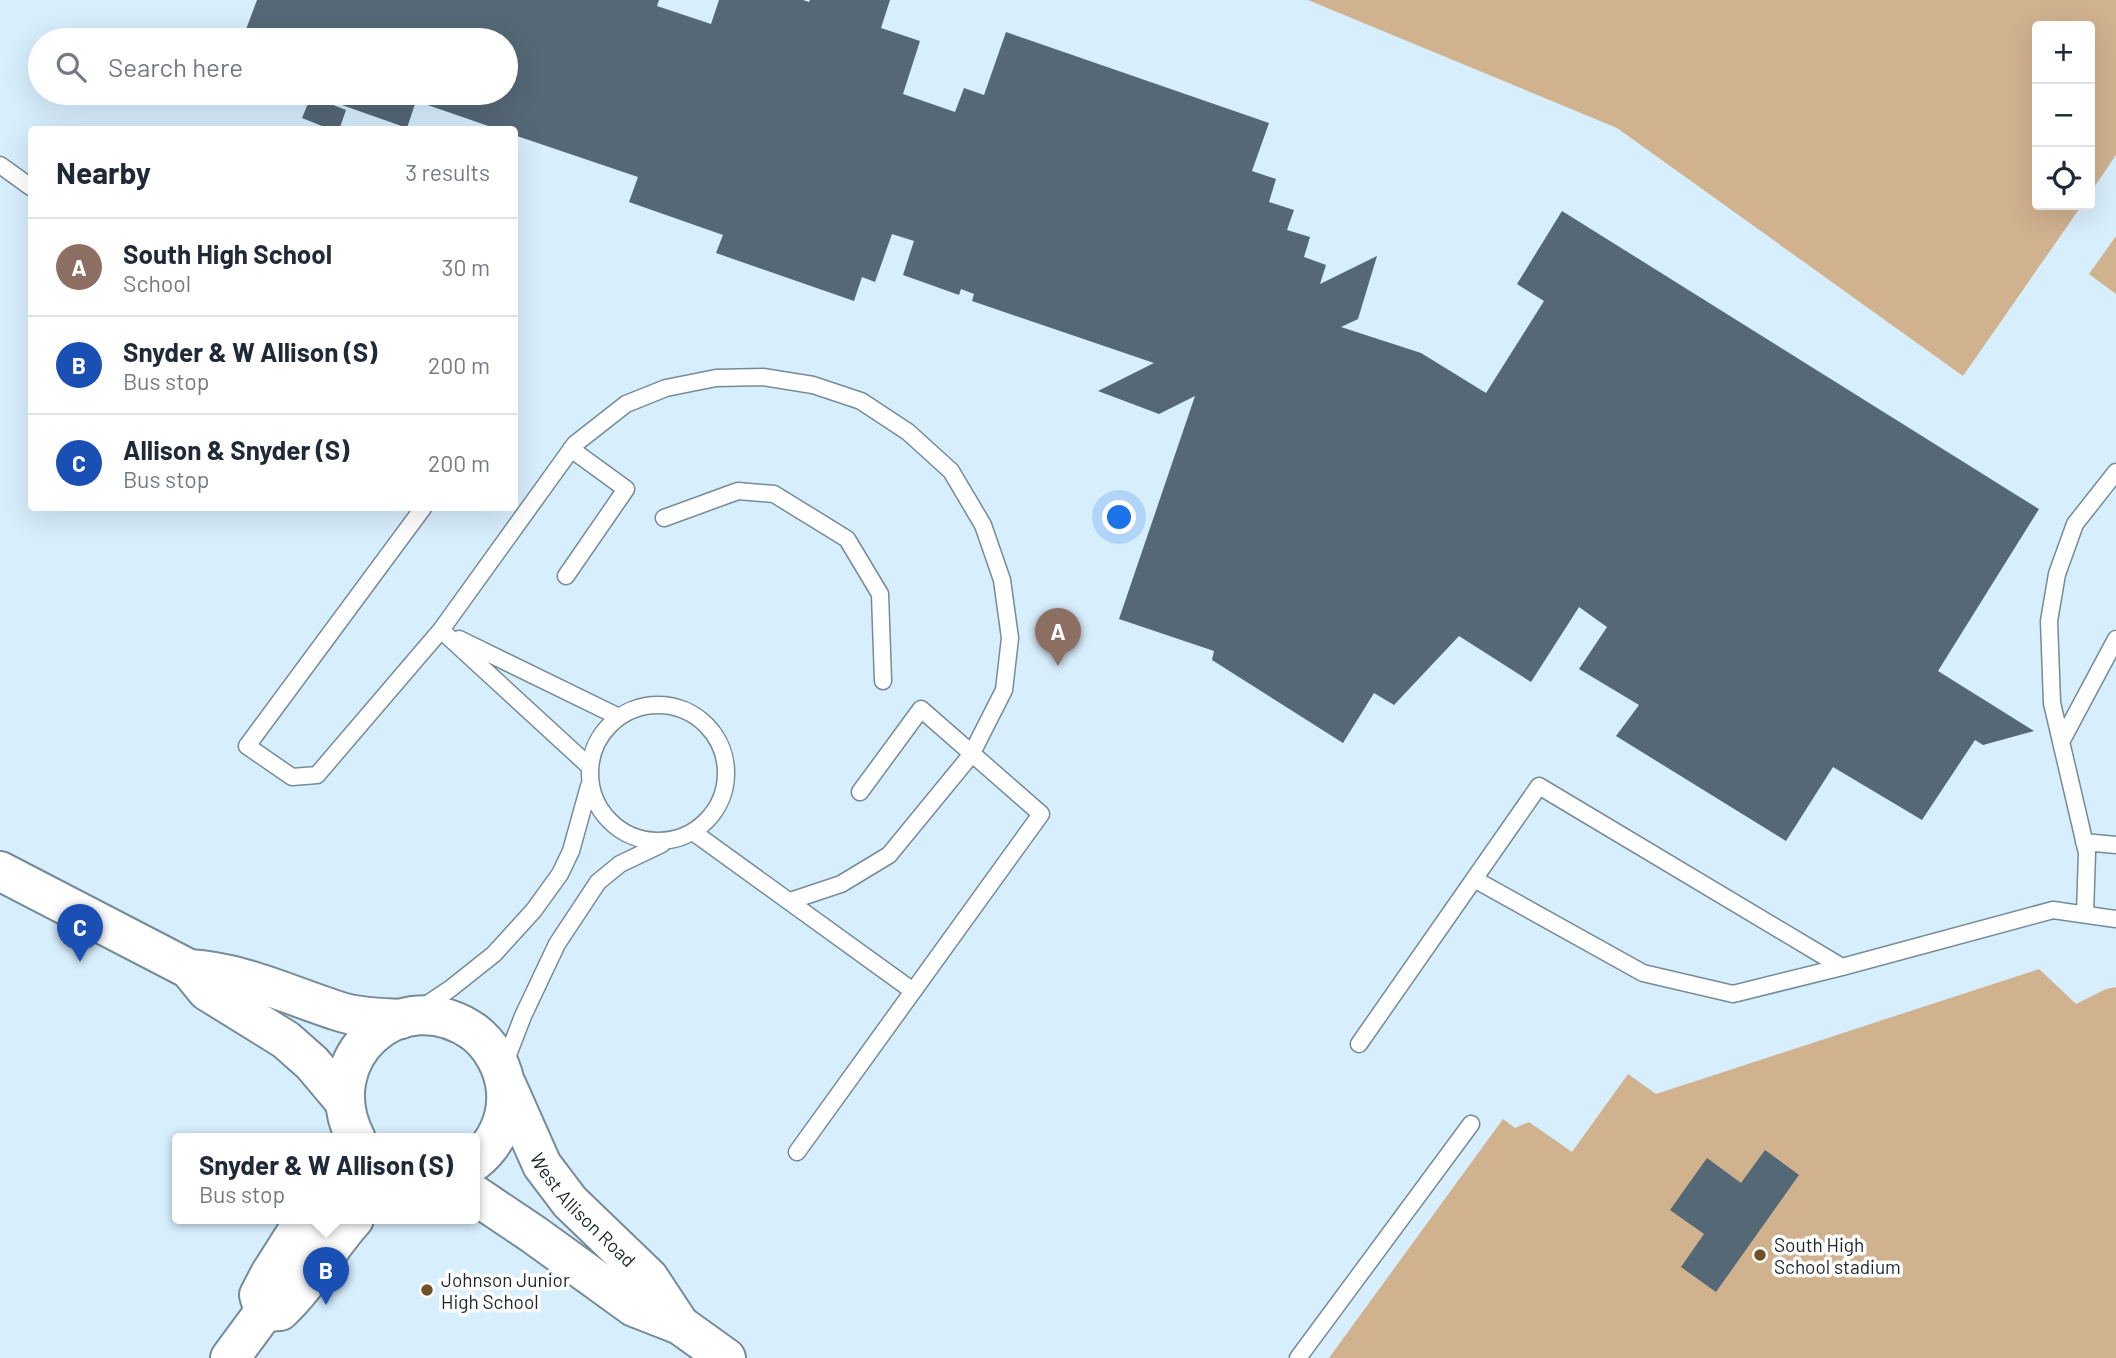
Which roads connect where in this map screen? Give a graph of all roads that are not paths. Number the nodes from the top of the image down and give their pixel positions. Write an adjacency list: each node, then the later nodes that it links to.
1 (0, 165): 2 (lane)
2 (28, 185)
3 (571, 450): 7 (lane); 8 (lane); 13 (lane)
4 (2116, 471): 12 (lane)
5 (421, 511): 8 (lane)
6 (664, 518): 10 (lane)
7 (566, 576)
8 (441, 630): 11 (lane); 14 (lane)
9 (2116, 639): 12 (lane)
10 (883, 681)
11 (619, 717): 14 (lane); 17 (lane)
12 (2061, 742): 19 (lane)
13 (971, 755): 16 (lane); 23 (lane); 28 (lane)
14 (589, 766): 15 (lane)
15 (590, 783): 18 (lane); 29 (lane)
16 (860, 792)
17 (693, 832): 18 (lane); 23 (lane)
18 (668, 841): 31 (lane)
19 (2084, 842): 20 (lane); 24 (lane)
20 (2116, 845)
21 (0, 871): 27 (street)
22 (1474, 879): 26 (lane); 26 (lane); 30 (lane)
23 (790, 901): 28 (lane)
24 (2085, 914): 25 (lane); 26 (lane)
25 (2116, 919)
26 (1842, 967)
27 (189, 969): 29 (street); 33 (street)
28 (913, 991): 34 (lane)
29 (405, 1018): 31 (street, West Allison Road); 33 (street)
30 (1359, 1044)
31 (503, 1076): 35 (street); 40 (street, West Allison Road)
32 (1471, 1124): 43 (lane)
33 (347, 1125)
34 (797, 1152)
35 (480, 1156)
36 (480, 1198): 40 (street, West Allison Road)
37 (302, 1224): 39 (street)
38 (350, 1224): 39 (street)
39 (264, 1312): 41 (street)
40 (680, 1325): 42 (street, West Allison Road)
41 (230, 1358)
42 (726, 1358)
43 (1298, 1358)

